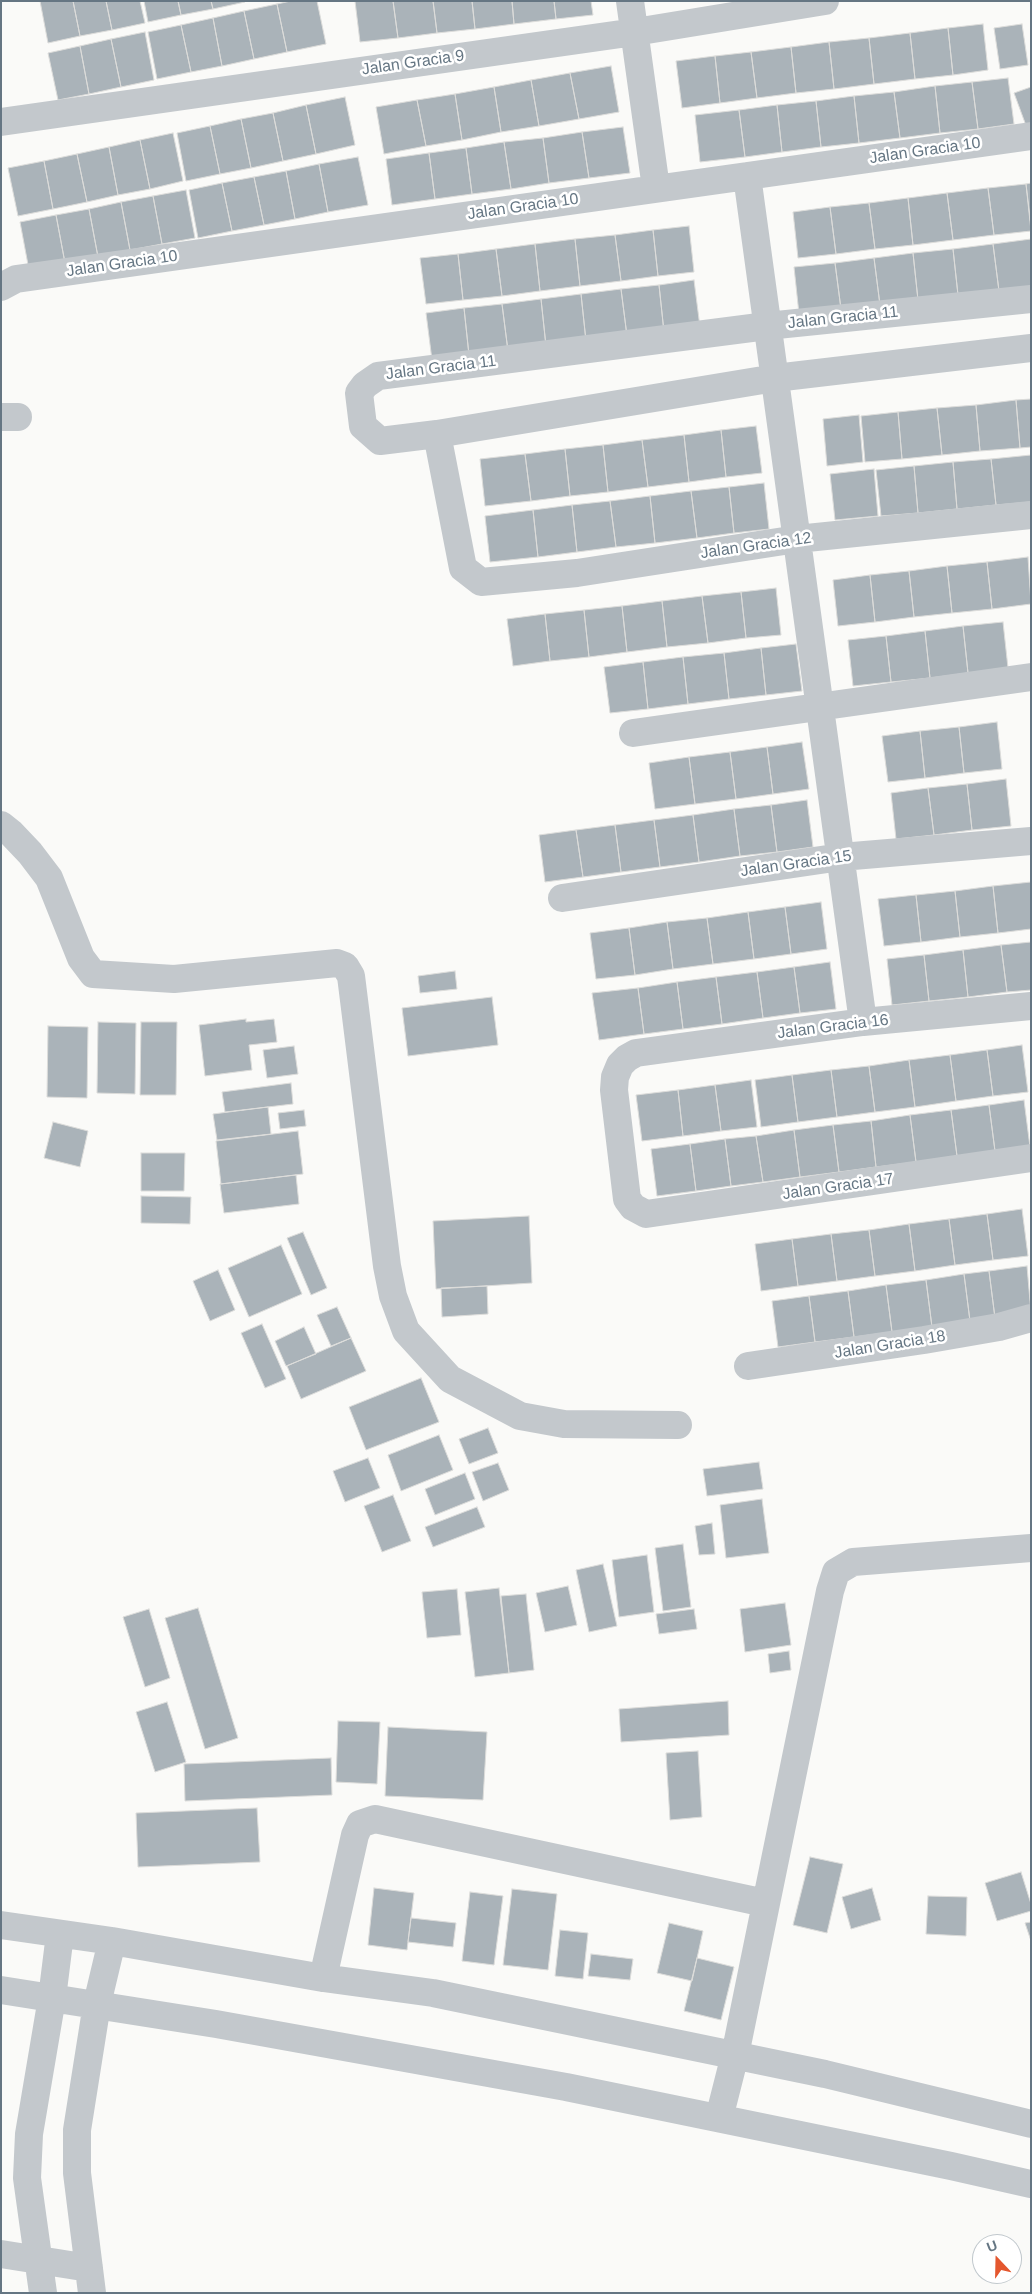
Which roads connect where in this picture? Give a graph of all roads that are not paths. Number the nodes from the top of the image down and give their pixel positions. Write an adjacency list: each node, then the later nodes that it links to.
1 (630, 1): 3 (street)
2 (825, 1): 3 (street, Jalan Gracia 9)
3 (635, 32): 4 (street, Jalan Gracia 9); 7 (street)
4 (1, 122)
5 (1031, 136): 6 (street, Jalan Gracia 10)
6 (747, 176): 7 (street, Jalan Gracia 10); 10 (street)
7 (656, 188): 8 (street, Jalan Gracia 10)
8 (9, 283)
9 (1031, 299): 10 (street, Jalan Gracia 11)
10 (767, 326): 12 (street); 13 (street, Jalan Gracia 11)
11 (1031, 348): 12 (street, Jalan Gracia 11)
12 (775, 378): 13 (street, Jalan Gracia 11); 15 (street)
13 (437, 434): 15 (street, Jalan Gracia 12)
14 (1031, 515): 15 (street, Jalan Gracia 12)
15 (797, 539): 17 (street)
16 (1031, 677): 17 (street)
17 (820, 707): 18 (street); 21 (street)
18 (633, 733)
19 (1, 826): 29 (street)
20 (1031, 841): 21 (street, Jalan Gracia 15)
21 (841, 857): 22 (street, Jalan Gracia 15); 24 (street)
22 (562, 898)
23 (1031, 1006): 24 (street, Jalan Gracia 16)
24 (863, 1022): 26 (street, Jalan Gracia 16)
25 (1031, 1158): 26 (street, Jalan Gracia 17)
26 (646, 1214)
27 (1031, 1318): 28 (street, Jalan Gracia 18)
28 (748, 1366)
29 (678, 1425)
30 (1031, 1548): 31 (street)
31 (765, 1903): 35 (street); 39 (street)
32 (1, 1925): 33 (street)
33 (60, 1934): 34 (street); 37 (street)
34 (112, 1941): 35 (street); 38 (street)
35 (322, 1978): 39 (street)
36 (1, 1990): 37 (street)
37 (52, 1998): 38 (street); 44 (street)
38 (98, 2004): 40 (street); 45 (street)
39 (735, 2056): 40 (street); 41 (street)
40 (719, 2118): 42 (street)
41 (1031, 2124)
42 (1031, 2184)
43 (1, 2254): 44 (street)
44 (38, 2259): 45 (street); 46 (street)
45 (90, 2280)
46 (43, 2293)

